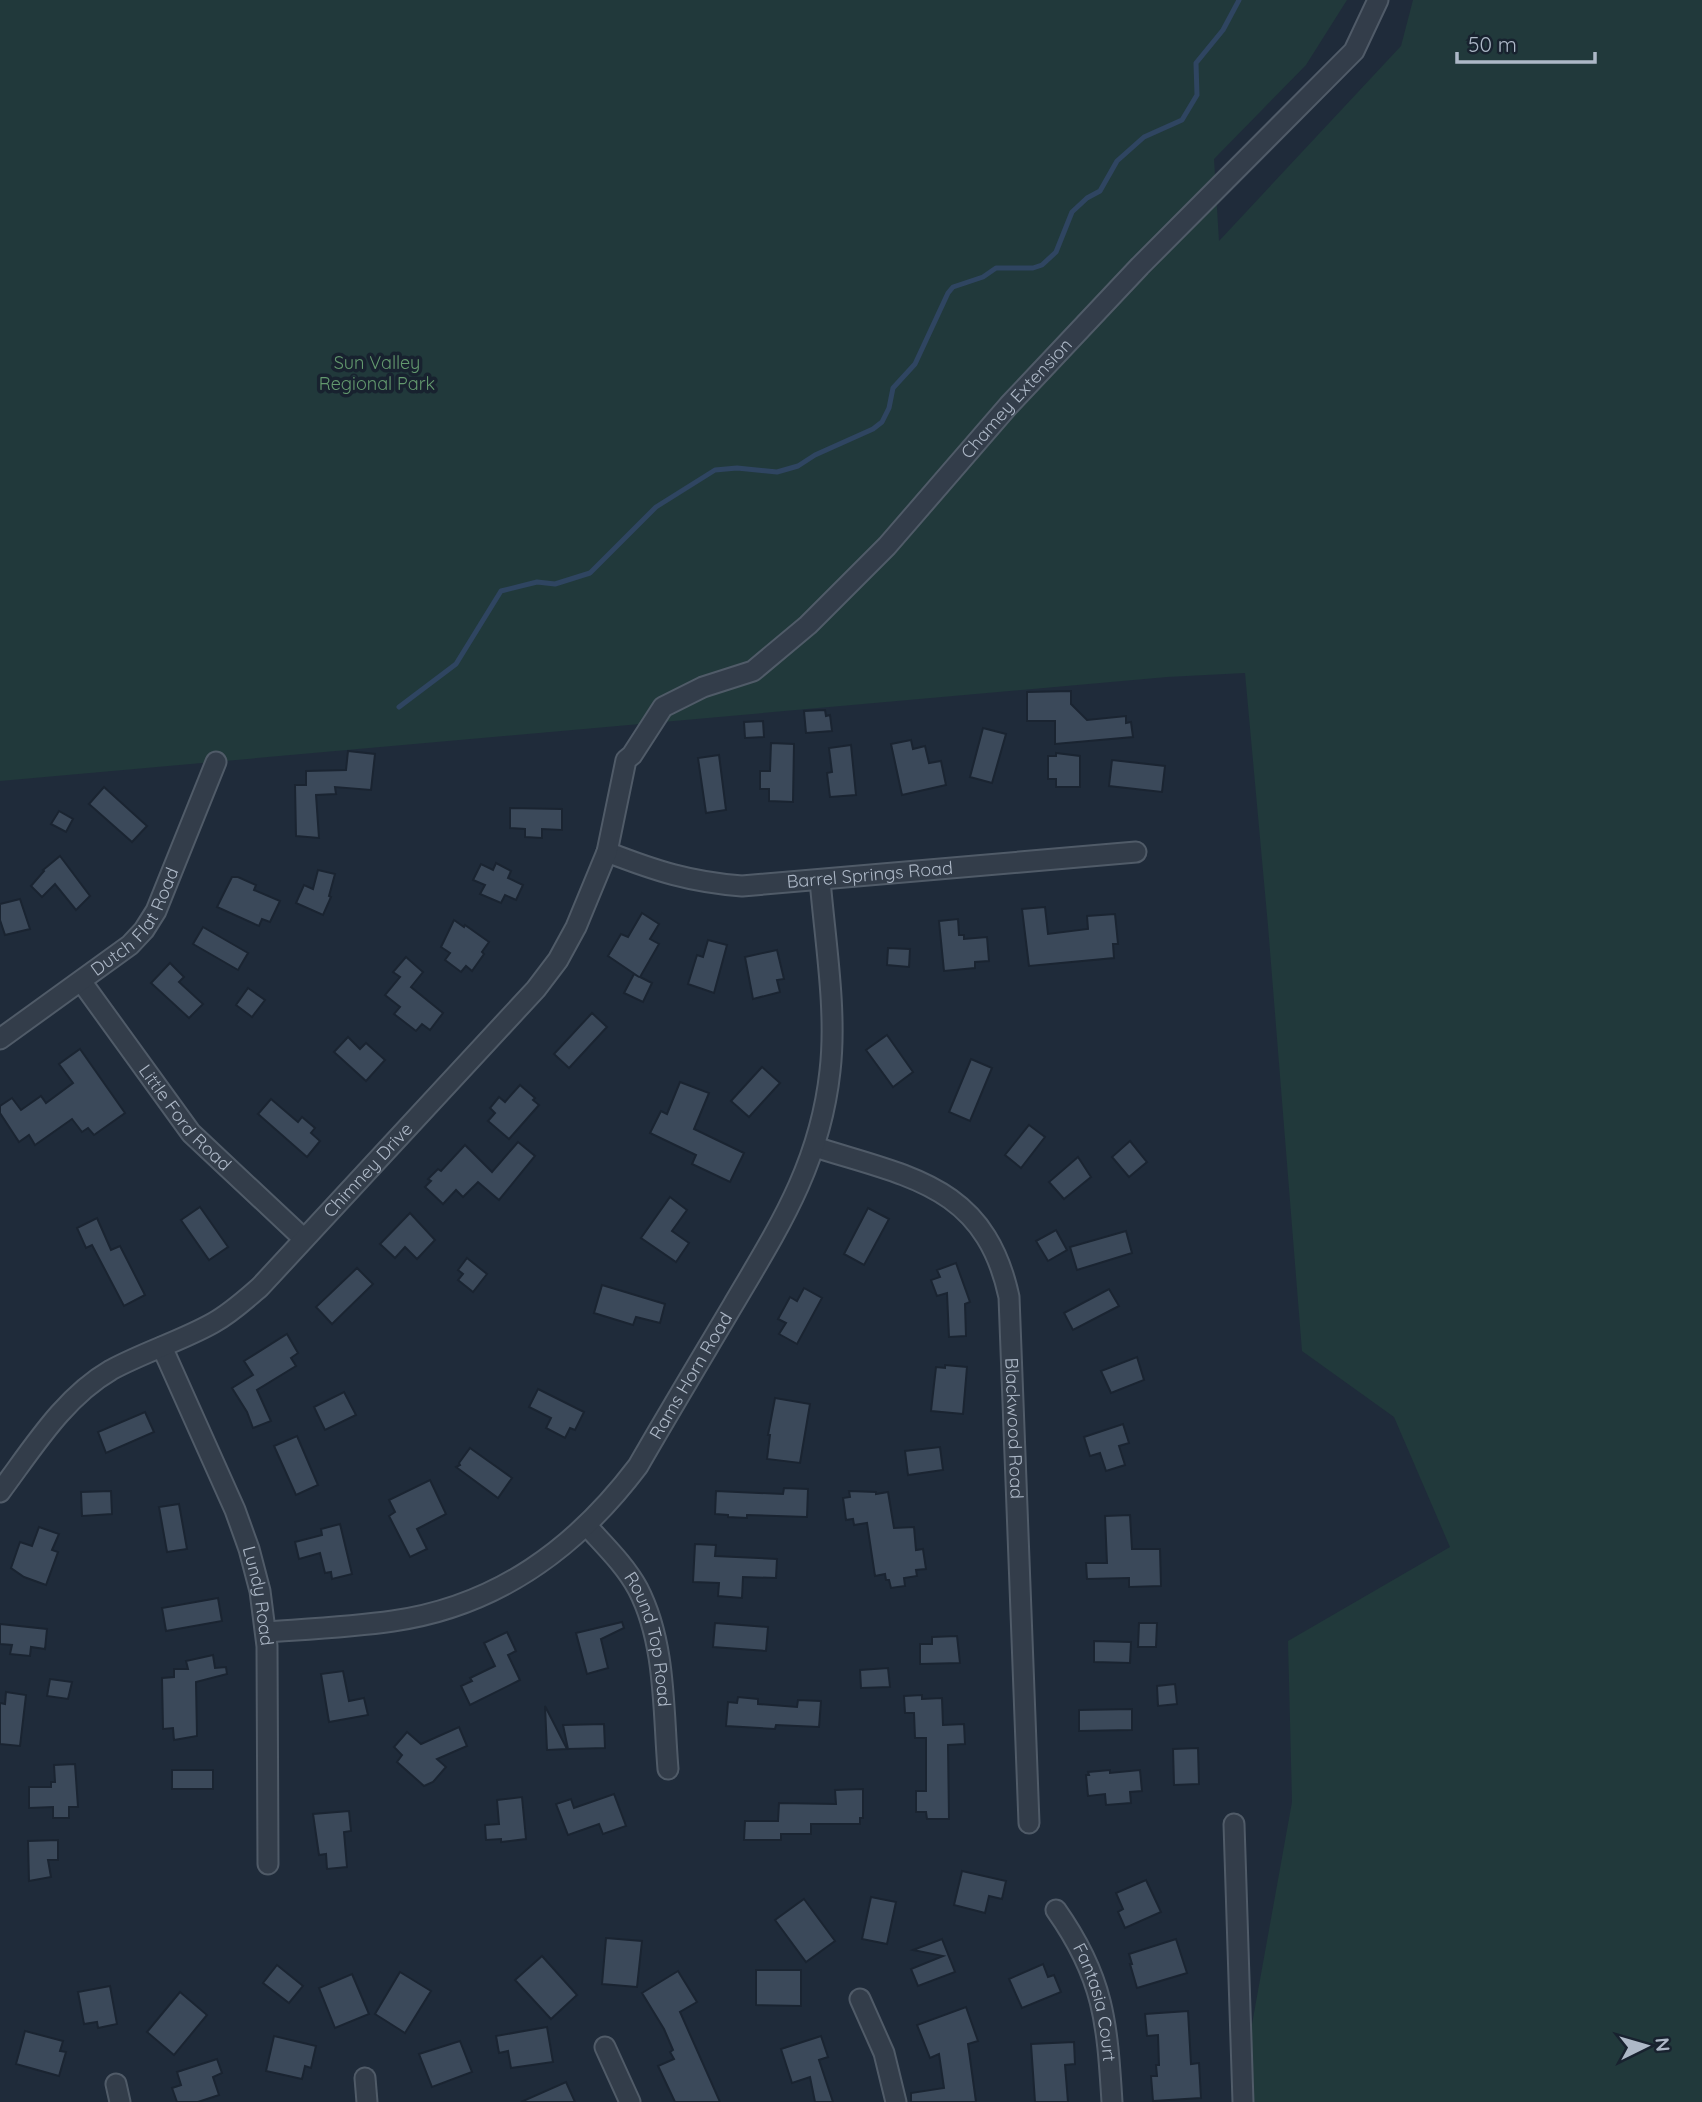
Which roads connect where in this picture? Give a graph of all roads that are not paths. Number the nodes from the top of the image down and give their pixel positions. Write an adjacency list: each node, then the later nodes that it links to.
1 (1378, 0): 2 (street, Chamey Extension)
2 (626, 760): 4 (street, Chimney Drive)
3 (216, 762): 7 (street, Dutch Flat Road)
4 (607, 852): 6 (street, Barrel Springs Road); 10 (street, Chimney Drive)
5 (1136, 852): 6 (street, Barrel Springs Road)
6 (820, 880): 9 (street, Rams Horn Road)
7 (81, 981): 8 (street, Dutch Flat Road); 10 (street, Little Ford Road)
8 (0, 1040)
9 (815, 1147): 13 (street, Rams Horn Road); 16 (street, Blackwood Road)
10 (304, 1239): 11 (street, Chimney Drive)
11 (162, 1347): 12 (street, Chimney Drive); 14 (street, Lundy Road)
12 (0, 1492)
13 (587, 1526): 14 (street, Rams Horn Road); 15 (street, Round Top Road)
14 (266, 1632): 18 (street, Lundy Road)
15 (668, 1769)
16 (1029, 1823)
17 (1234, 1824): 27 (street)
18 (268, 1864)
19 (1056, 1910): 26 (street, Fantasia Court)
20 (860, 1999): 25 (street)
21 (606, 2047): 24 (street)
22 (365, 2078): 23 (street)
23 (368, 2102)
24 (630, 2102)
25 (896, 2102)
26 (1112, 2102)
27 (1243, 2102)

